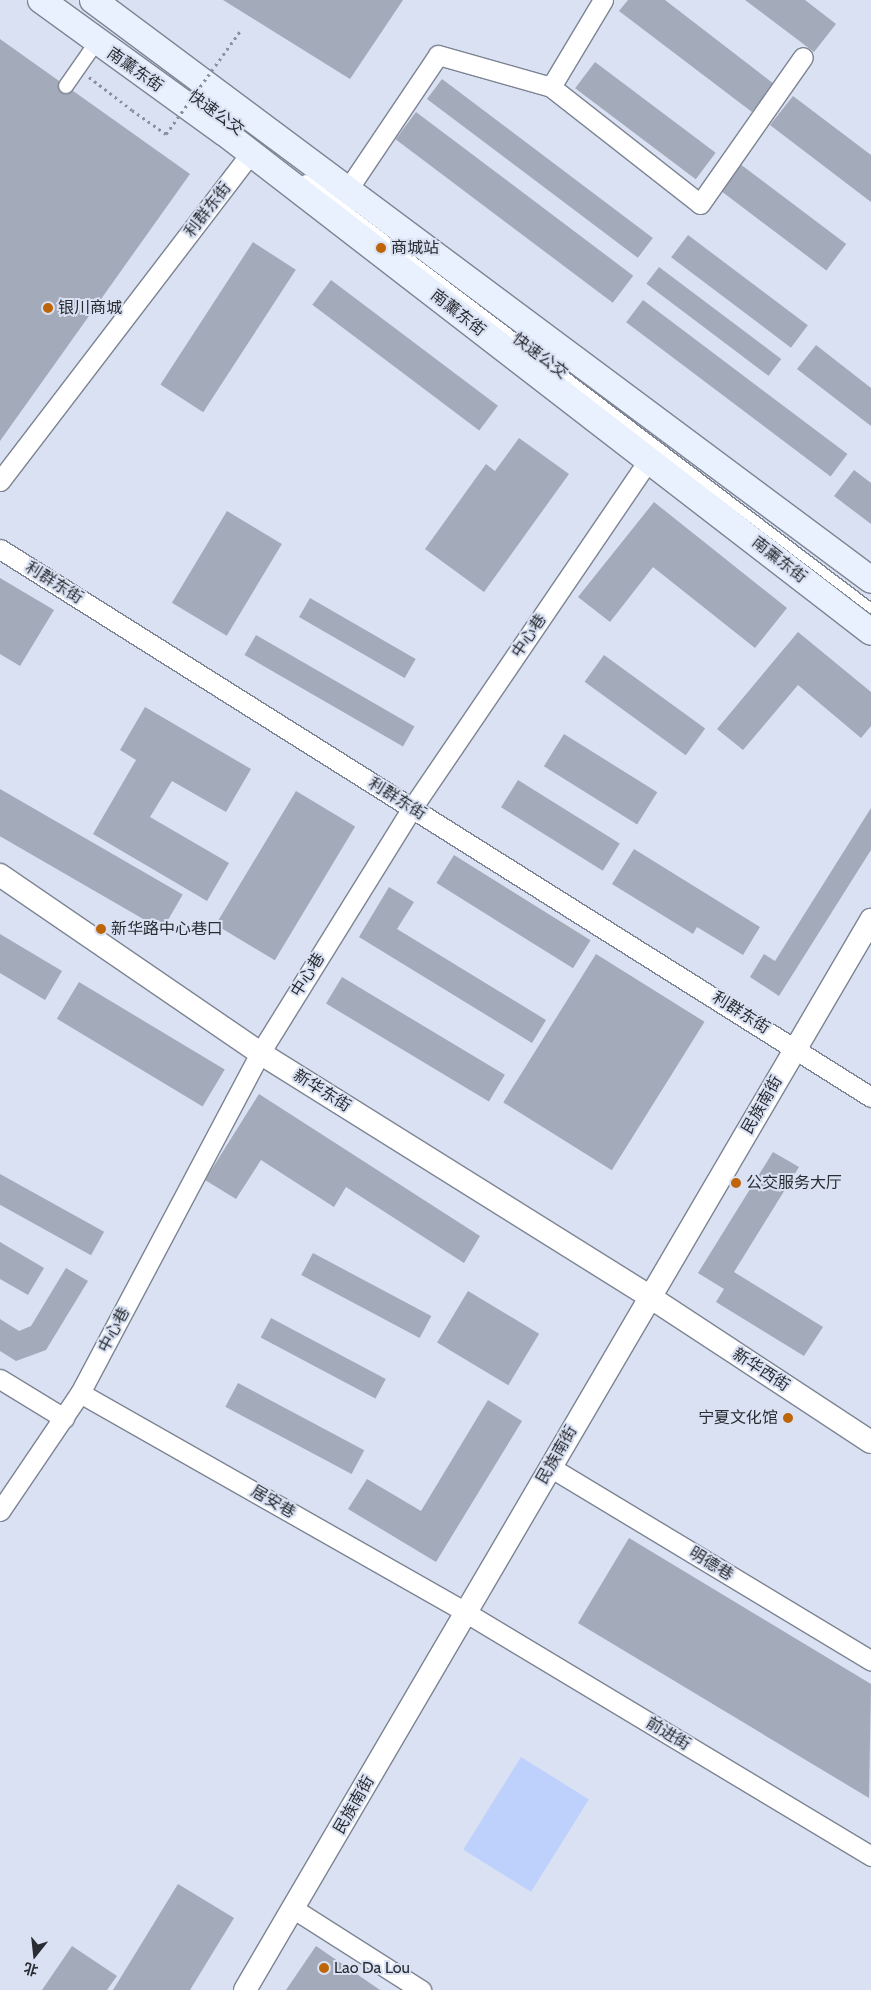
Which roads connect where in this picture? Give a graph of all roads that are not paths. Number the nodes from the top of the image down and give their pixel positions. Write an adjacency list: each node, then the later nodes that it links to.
1 (41, 0): 4 (main road, 南薰东街)
2 (603, 0): 8 (street)
3 (106, 4): 11 (main road, 南薰东街)
4 (96, 43): 7 (street); 9 (main road, 南薰东街)
5 (803, 57): 8 (street)
6 (141, 59): 9 (lane, 快速公交)
7 (66, 86)
8 (551, 87): 11 (street)
9 (252, 147): 12 (main road, 南薰东街); 13 (street, 利群东街)
10 (294, 170): 16 (lane, 快速公交)
11 (348, 189): 15 (main road, 南薰东街)
12 (648, 459): 17 (main road, 南薰东街); 18 (street, 中心巷)
13 (0, 481)
14 (0, 548): 18 (street, 利群东街)
15 (871, 580)
16 (871, 608)
17 (871, 632)
18 (412, 808): 21 (street, 利群东街); 22 (street, 中心巷)
19 (0, 875): 22 (street, 新华东街)
20 (871, 920): 21 (street, 民族南街)
21 (796, 1047): 23 (street, 利群东街); 24 (street, 民族南街)
22 (260, 1053): 24 (street, 新华东街); 26 (street, 中心巷)
23 (871, 1097)
24 (650, 1297): 28 (street, 新华西街); 29 (street, 民族南街)
25 (0, 1379): 27 (street)
26 (80, 1393): 27 (street, 中心巷); 31 (street, 居安巷)
27 (64, 1418): 30 (street, 中心巷)
28 (871, 1442)
29 (550, 1467): 31 (street, 民族南街); 32 (street, 明德巷)
30 (0, 1511)
31 (465, 1612): 33 (street, 前进街); 34 (street, 民族南街)
32 (871, 1661)
33 (871, 1856)
34 (294, 1909): 35 (street, 民族南街); 36 (street)
35 (246, 1990)
36 (421, 1990)

